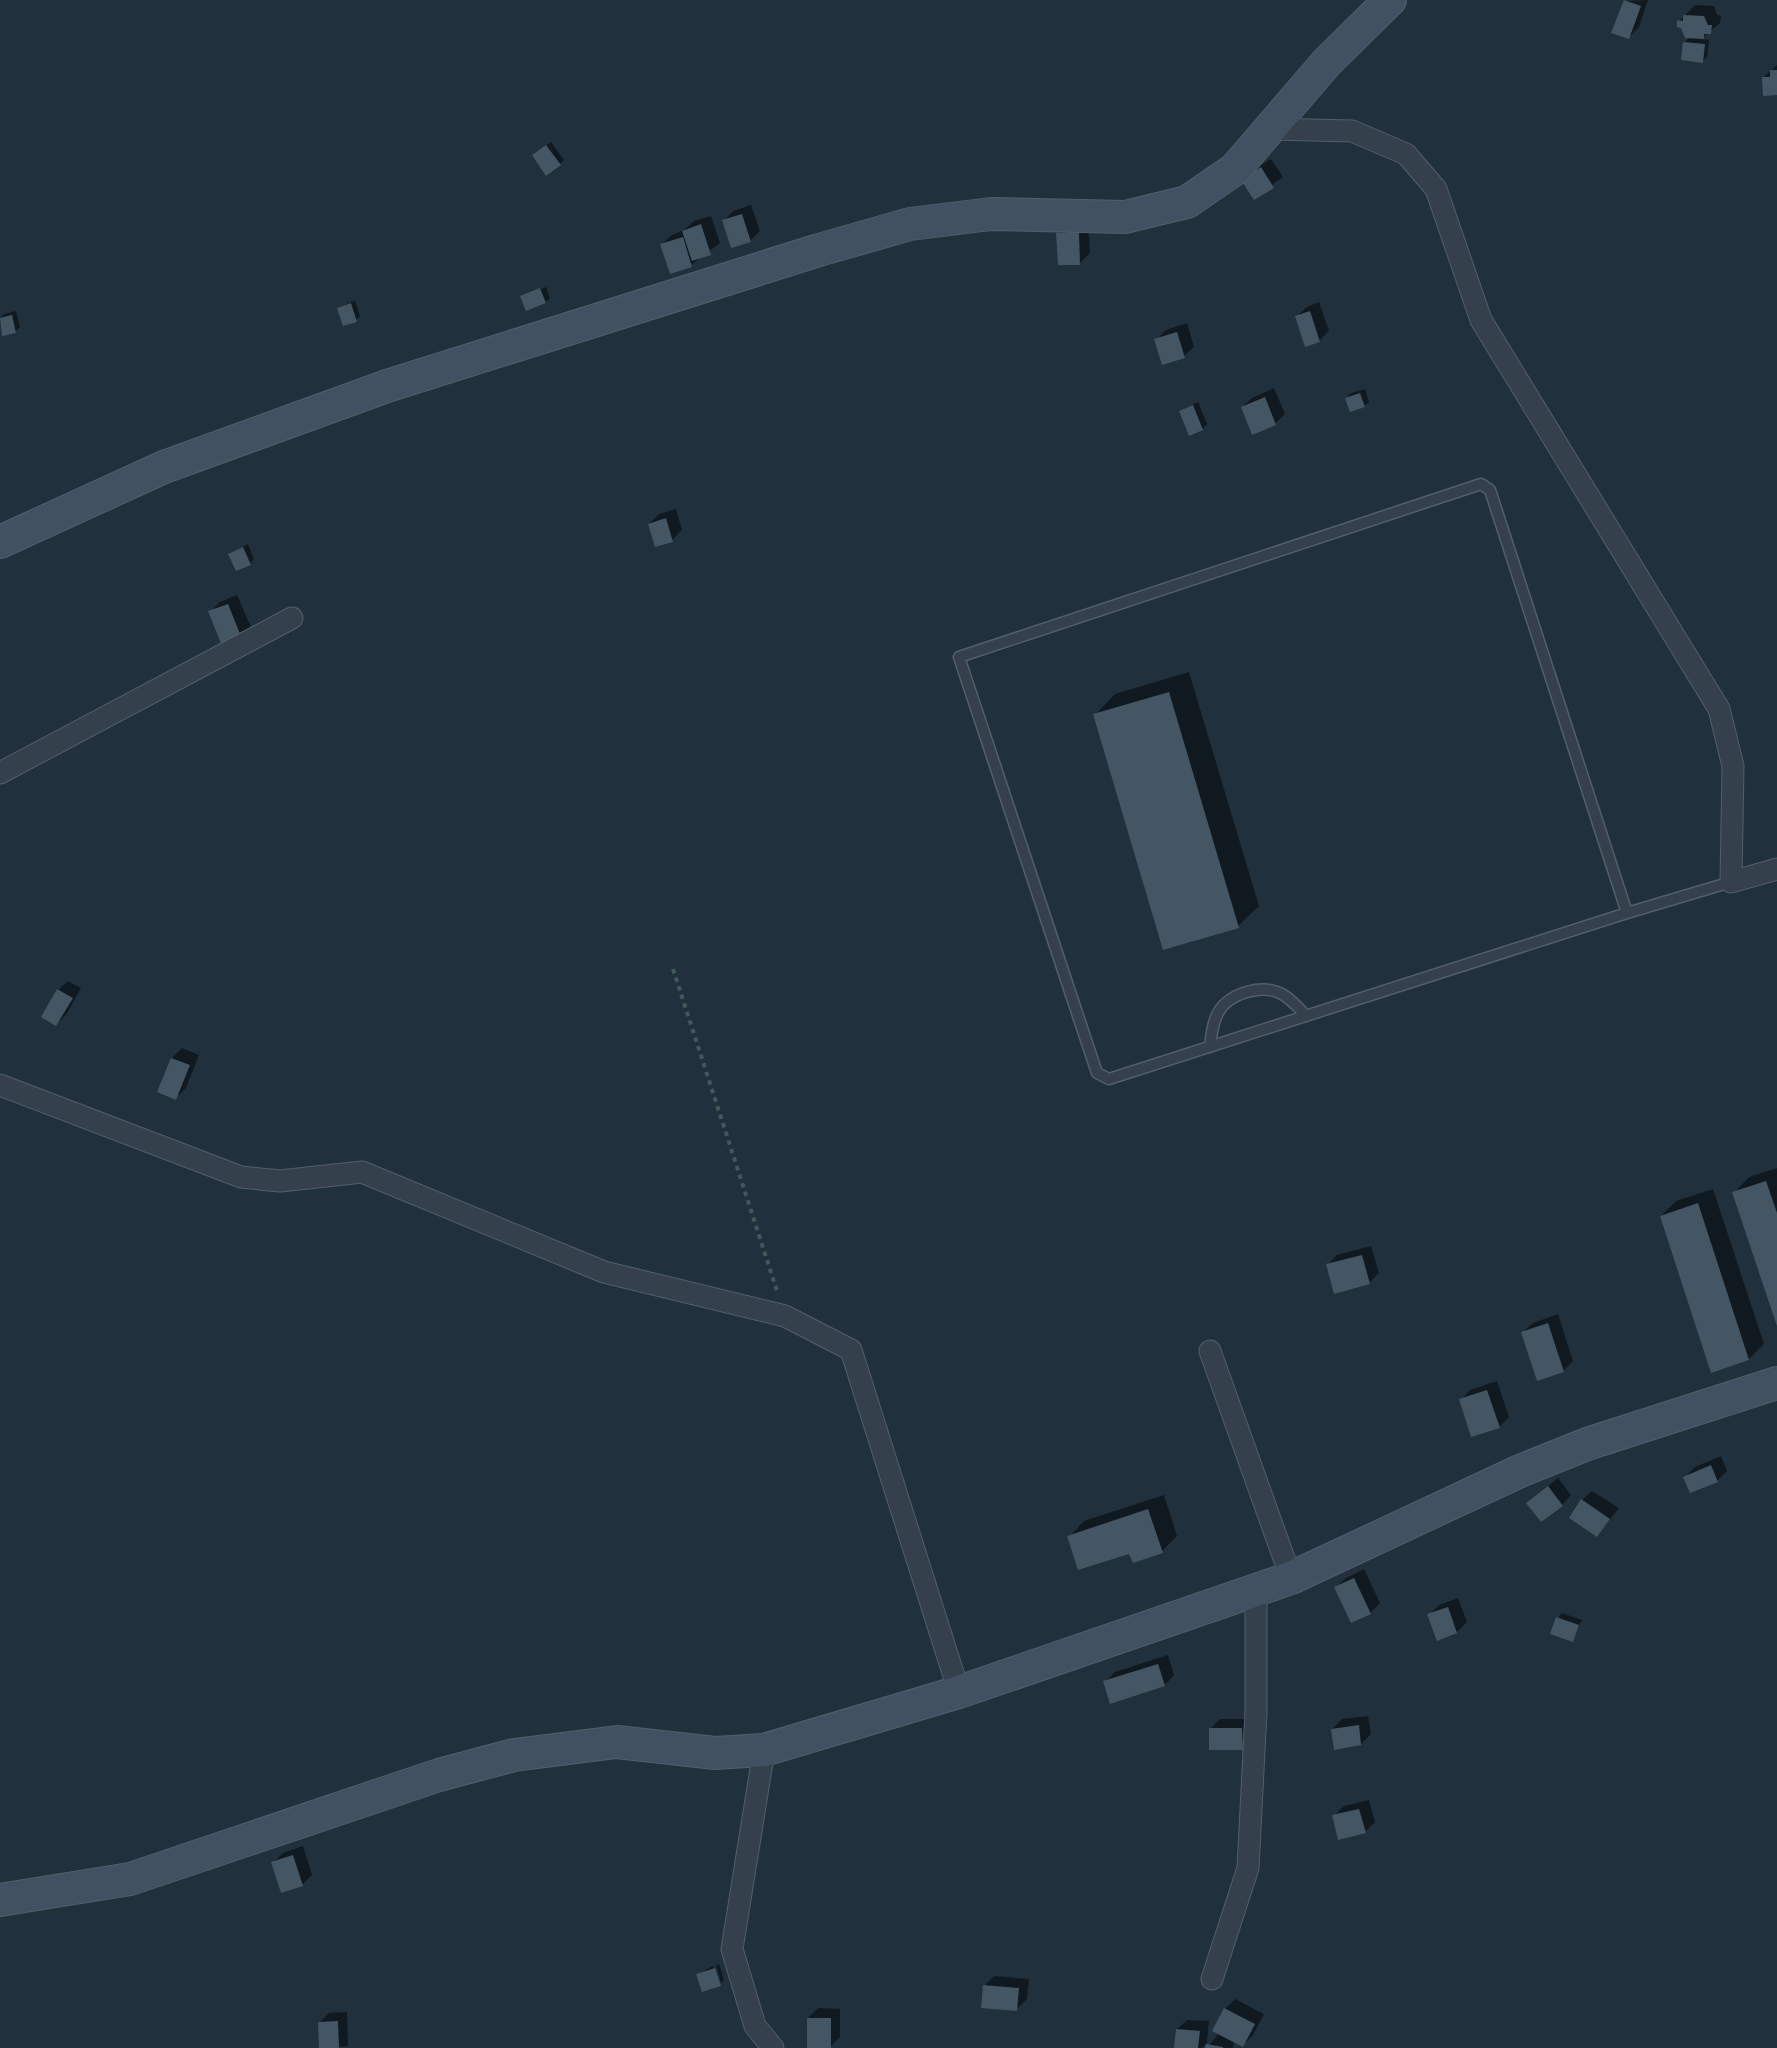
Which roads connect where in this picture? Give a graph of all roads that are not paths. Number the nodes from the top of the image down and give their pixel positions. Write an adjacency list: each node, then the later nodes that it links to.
1 (1390, 0): 2 (main road)
2 (1269, 129): 3 (main road); 7 (street)
3 (0, 542)
4 (292, 618): 5 (street)
5 (0, 773)
6 (1777, 869): 7 (street)
7 (1731, 882): 8 (lane)
8 (1628, 913): 9 (lane); 10 (lane)
9 (1306, 1016): 10 (lane); 10 (lane)
10 (1210, 1047)
11 (0, 1085): 16 (street)
12 (1210, 1352): 14 (street)
13 (1777, 1383): 14 (main road)
14 (1291, 1578): 15 (main road)
15 (1256, 1590): 16 (main road); 19 (street)
16 (959, 1692): 17 (main road)
17 (764, 1750): 18 (main road); 20 (street)
18 (0, 1900)
19 (1212, 1979)
20 (773, 2048)

